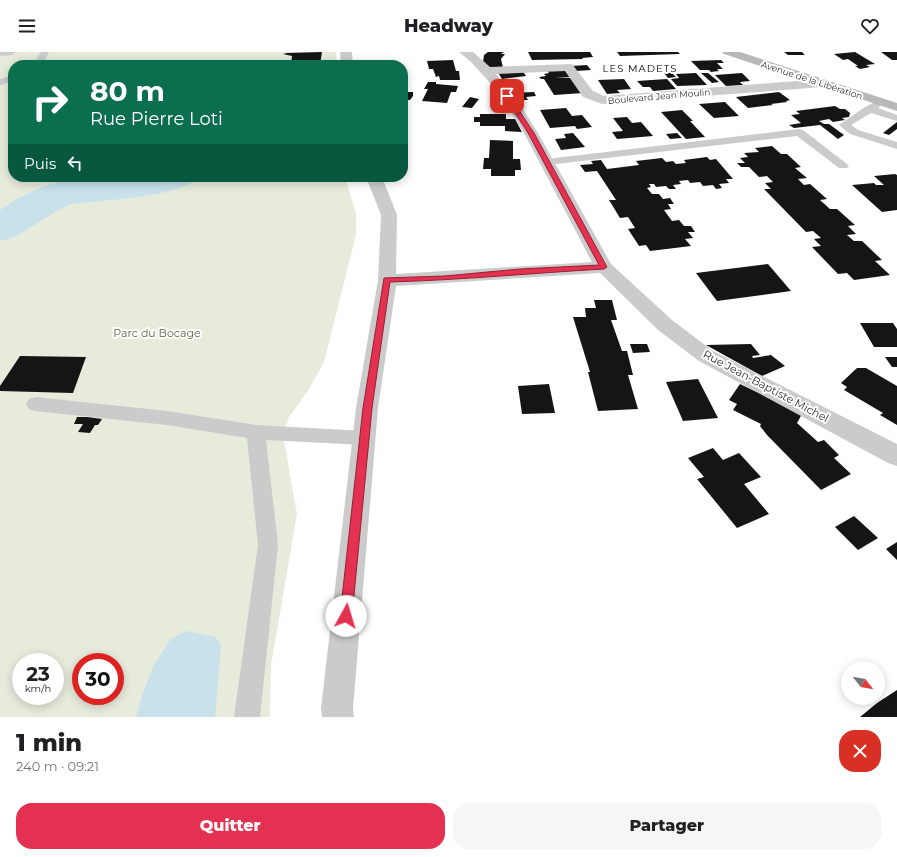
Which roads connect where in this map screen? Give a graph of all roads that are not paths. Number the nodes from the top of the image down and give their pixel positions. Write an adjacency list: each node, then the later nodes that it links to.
1 (12, 52): 4 (lane)
2 (465, 52): 5 (street, Rue Jean-Baptiste Michel)
3 (728, 52): 6 (main road, Avenue de la Libération)
4 (0, 53)
5 (486, 71): 6 (street, Boulevard Jean Moulin); 12 (street, Rue Jean-Baptiste Michel)
6 (822, 83): 7 (main road, Avenue de la Libération)
7 (881, 102): 8 (main road, Avenue de la Libération); 9 (lane)
8 (897, 107)
9 (869, 109): 10 (lane); 11 (lane)
10 (897, 118)
11 (897, 146)
12 (547, 162): 13 (lane); 15 (street, Rue Jean-Baptiste Michel)
13 (843, 166)
14 (376, 182): 16 (street)
15 (604, 267): 16 (street); 20 (street, Rue Jean-Baptiste Michel)
16 (387, 280): 19 (street)
17 (34, 404): 18 (lane)
18 (256, 432): 19 (lane); 21 (lane)
19 (364, 438): 22 (street)
20 (897, 456)
21 (247, 717)
22 (338, 717)

